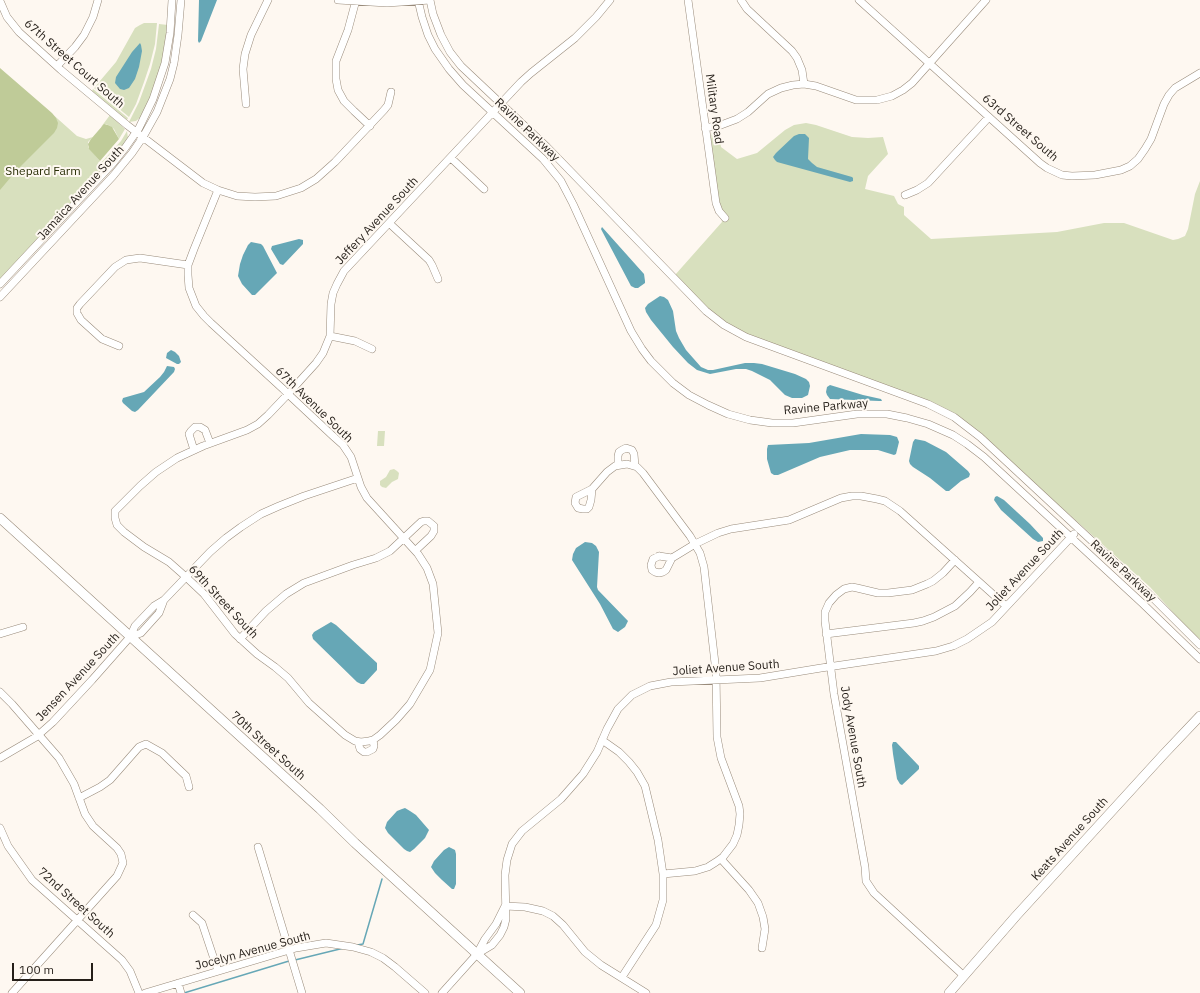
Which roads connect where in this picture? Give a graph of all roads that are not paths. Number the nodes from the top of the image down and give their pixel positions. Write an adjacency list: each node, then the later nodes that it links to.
1 (98, 0): 16 (street)
2 (172, 0): 26 (street, Jamaica Avenue South)
3 (181, 0): 27 (street, Jamaica Avenue South)
4 (268, 0): 20 (street)
5 (338, 0): 13 (street)
6 (430, 0): 14 (street); 21 (street, Ravine Parkway)
7 (610, 0): 21 (street, Jeffery Avenue South)
8 (688, 0): 25 (street, Military Road)
9 (741, 0): 18 (street)
10 (859, 0): 15 (street, 63rd Street South)
11 (984, 0): 15 (street)
12 (0, 1): 16 (street, 67th Street Court South)
13 (356, 1): 14 (street); 24 (street)
14 (418, 1): 22 (street, Ravine Parkway)
15 (929, 63): 18 (street); 23 (street, 63rd Street South)
16 (57, 66): 26 (street, 67th Street Court South)
17 (1200, 73): 23 (street, 63rd Street South)
18 (804, 84): 25 (street)
19 (391, 92): 24 (street, 67th Street Court South)
20 (246, 104)
21 (501, 104): 22 (street, Jeffery Avenue South); 50 (street, Ravine Parkway)
22 (493, 112): 28 (street, Jeffery Avenue South); 51 (street, Ravine Parkway)
23 (989, 117): 31 (street)
24 (370, 126): 30 (street, 67th Street Court South)
25 (705, 128): 32 (street, Military Road)
26 (136, 132): 27 (street, 67th Street Court South); 36 (street, Jamaica Avenue South)
27 (143, 137): 30 (street, 67th Street Court South); 37 (street, Jamaica Avenue South)
28 (451, 158): 29 (street); 33 (street, Jeffery Avenue South)
29 (484, 189)
30 (218, 190): 34 (street, 67th Avenue South)
31 (906, 195)
32 (725, 218)
33 (389, 223): 35 (street); 38 (street, Jeffery Avenue South)
34 (188, 265): 39 (street); 41 (street, 67th Avenue South)
35 (438, 278)
36 (0, 284)
37 (0, 297)
38 (330, 336): 40 (street); 41 (street, Jeffery Avenue South)
39 (119, 346)
40 (372, 349)
41 (288, 394): 42 (street, Jeffery Avenue South); 46 (street, 67th Avenue South)
42 (210, 443): 43 (street, Jeffery Avenue South); 43 (street)
43 (194, 450): 49 (street, Jeffery Avenue South)
44 (618, 465): 45 (street); 45 (street); 47 (street)
45 (634, 466): 53 (street)
46 (358, 478): 52 (street, 67th Avenue South); 57 (street, Jensen Avenue South)
47 (592, 489)
48 (0, 518): 63 (main road, 70th Street South)
49 (114, 518): 57 (street, 69th Street South)
50 (1078, 529): 51 (street, Joliet Avenue South); 65 (street, Ravine Parkway)
51 (1070, 537): 59 (street, Joliet Avenue South); 66 (street, Ravine Parkway)
52 (404, 538): 54 (street, 67th Avenue South); 54 (street); 64 (street)
53 (696, 544): 55 (street); 56 (street); 68 (street)
54 (416, 550): 72 (street, 67th Avenue South)
55 (672, 558)
56 (954, 560): 58 (street); 62 (street, Jody Avenue South)
57 (186, 577): 63 (street, Jensen Avenue South); 64 (street, 69th Street South)
58 (979, 582): 59 (street); 62 (street)
59 (1006, 606): 67 (street, Joliet Avenue South)
60 (23, 627): 61 (street)
61 (0, 634)
62 (826, 634): 67 (street, Jody Avenue South)
63 (130, 637): 71 (street, Jensen Avenue South); 87 (main road, 70th Street South)
64 (240, 638): 74 (street, 69th Street South)
65 (1200, 645)
66 (1200, 659)
67 (831, 666): 68 (street, Joliet Avenue South); 90 (street, Jody Avenue South)
68 (717, 680): 73 (street, Joliet Avenue South); 80 (street)
69 (0, 692): 71 (street)
70 (1200, 716): 90 (main road, Keats Avenue South)
71 (39, 735): 75 (street, Jensen Avenue South); 77 (street)
72 (372, 740): 74 (street); 74 (street, 67th Avenue South)
73 (602, 740): 81 (street); 82 (street, Joliet Avenue South)
74 (358, 742)
75 (0, 758)
76 (189, 787): 77 (street)
77 (79, 798): 84 (street)
78 (0, 828): 84 (street, 72nd Street South)
79 (258, 847): 86 (street)
80 (721, 859): 81 (street); 85 (street)
81 (663, 874): 89 (street)
82 (505, 906): 87 (street, Joliet Avenue South); 89 (street)
83 (193, 915): 88 (street)
84 (78, 920): 92 (street); 93 (street, 72nd Street South)
85 (762, 948)
86 (289, 950): 88 (street, Jocelyn Avenue South); 96 (street); 97 (street, Jocelyn Avenue South)
87 (477, 954): 98 (street, Joliet Avenue South); 99 (main road, 70th Street South)
88 (218, 971): 91 (street, Jocelyn Avenue South)
89 (622, 978): 100 (street)
90 (962, 978): 101 (main road, Keats Avenue South); 102 (main road, Keats Avenue South)
91 (178, 983): 94 (street, Jocelyn Avenue South); 95 (street)
92 (12, 993)
93 (139, 993)
94 (145, 993)
95 (181, 993)
96 (302, 993)
97 (425, 993)
98 (442, 993)
99 (520, 993)
100 (646, 993)
101 (945, 993)
102 (949, 993)

